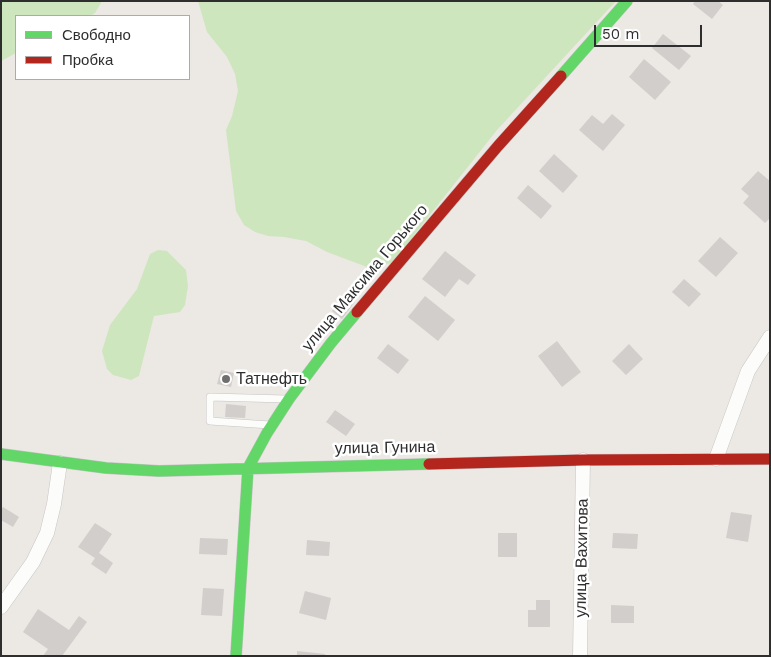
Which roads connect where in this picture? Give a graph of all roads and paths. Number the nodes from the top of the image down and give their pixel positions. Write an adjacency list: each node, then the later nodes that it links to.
1 (627, 1): 3 (street, улица Максима Горького)
2 (770, 337): 6 (street)
3 (289, 399): 4 (street, улица Максима Горького); 4 (lane)
4 (272, 425): 10 (street, улица Максима Горького)
5 (1, 454): 9 (street, улица Гунина)
6 (716, 459): 7 (street, улица Гунина); 8 (street, улица Гунина)
7 (583, 460): 10 (street, улица Гунина); 13 (street, улица Вахитова)
8 (770, 460)
9 (60, 463): 10 (street, улица Гунина); 11 (street)
10 (248, 468): 12 (street, улица Максима Горького)
11 (1, 607)
12 (236, 656)
13 (580, 656)

